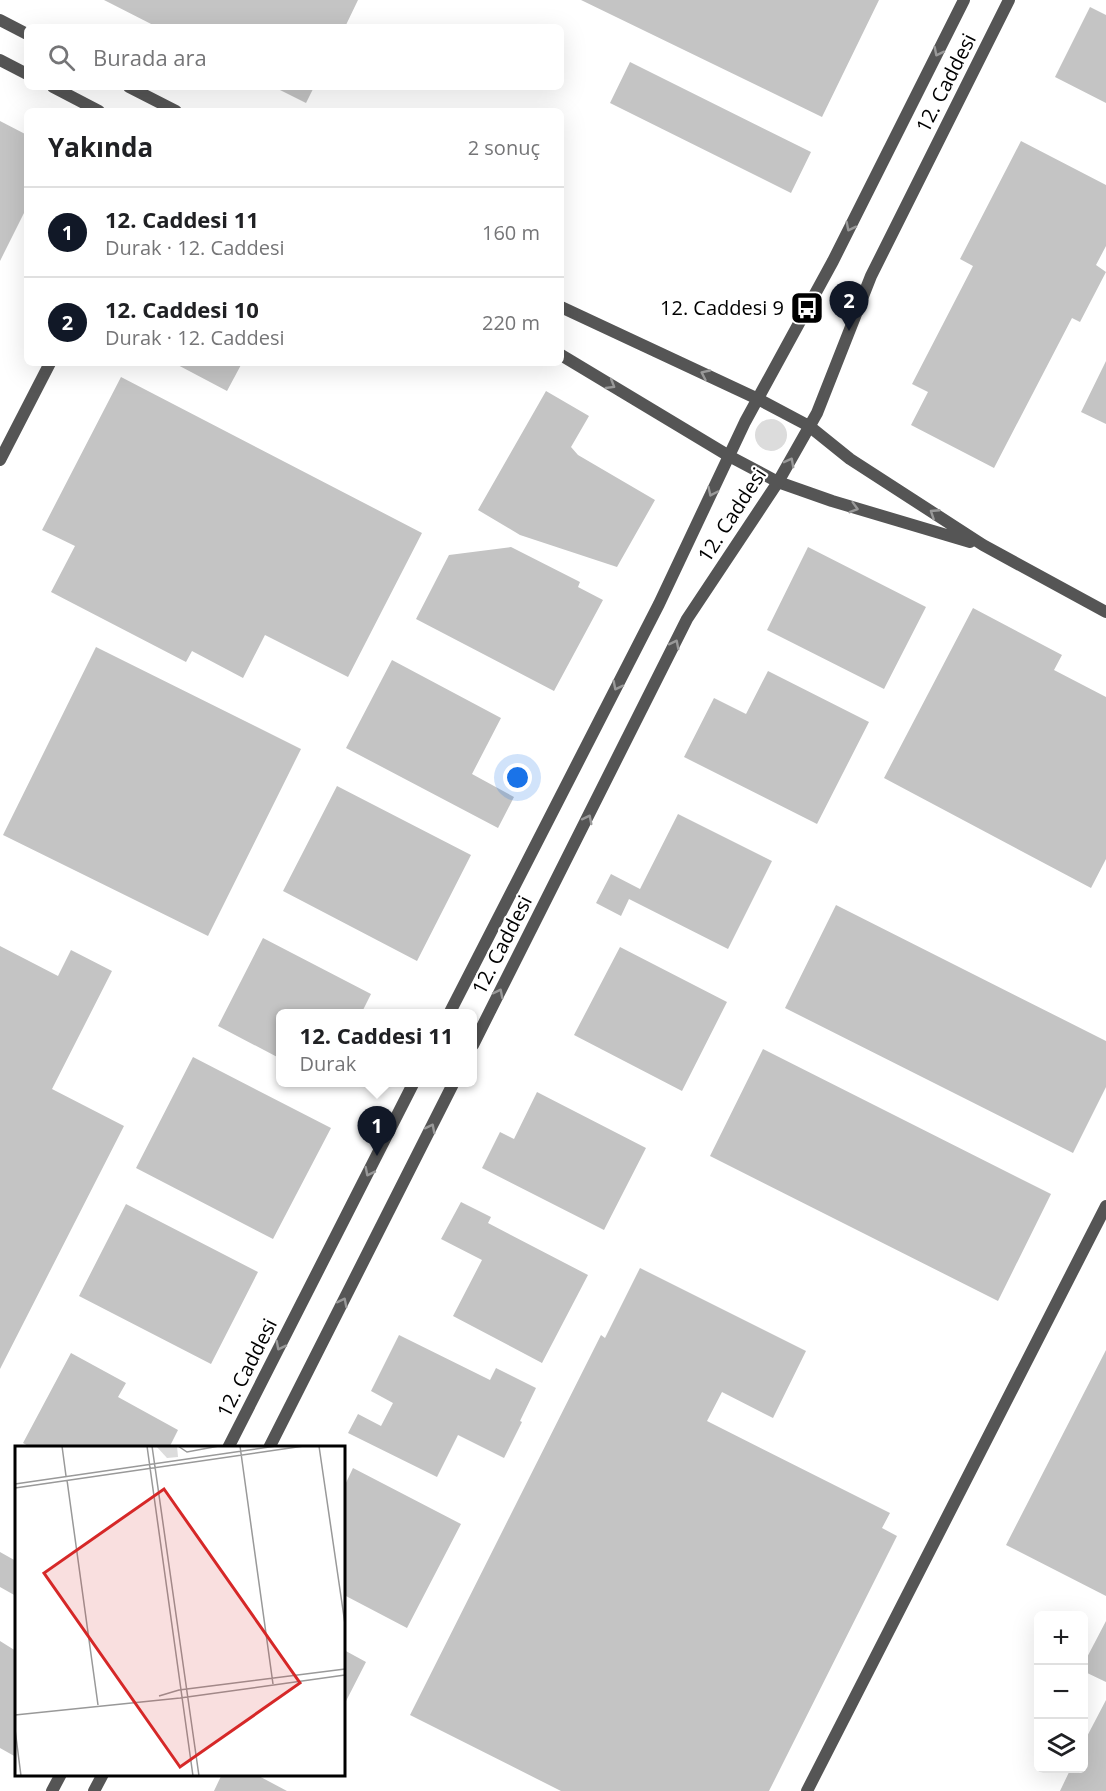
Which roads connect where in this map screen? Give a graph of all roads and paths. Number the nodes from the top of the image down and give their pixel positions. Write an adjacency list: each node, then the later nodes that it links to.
1 (964, 0): 14 (street, 12. Caddesi, one-way to 14)
2 (1009, 0): 15 (street, 12. Caddesi)
3 (0, 20): 4 (street)
4 (24, 32)
5 (0, 60): 6 (street)
6 (24, 72)
7 (59, 90): 9 (street)
8 (135, 90): 10 (street)
9 (93, 108)
10 (170, 108)
11 (564, 308): 14 (street, one-way to 11)
12 (564, 357): 16 (street, one-way to 16)
13 (48, 366): 17 (street)
14 (758, 399): 15 (street); 16 (street, 12. Caddesi)
15 (809, 426): 18 (street, 12. Caddesi, one-way to 15); 19 (street, one-way to 15)
16 (729, 456): 18 (street); 21 (street, 12. Caddesi, one-way to 21)
17 (0, 460)
18 (778, 482): 19 (street, one-way to 19); 22 (street, 12. Caddesi, one-way to 18)
19 (983, 545): 20 (street)
20 (1106, 612)
21 (452, 1009)
22 (477, 1037)
23 (412, 1087): 26 (street, 12. Caddesi, one-way to 26)
24 (452, 1087): 27 (street, one-way to 24)
25 (1106, 1206): 32 (street)
26 (229, 1446)
27 (270, 1446)
28 (60, 1776): 30 (street)
29 (102, 1776): 31 (street)
30 (52, 1791)
31 (94, 1791)
32 (807, 1791)

